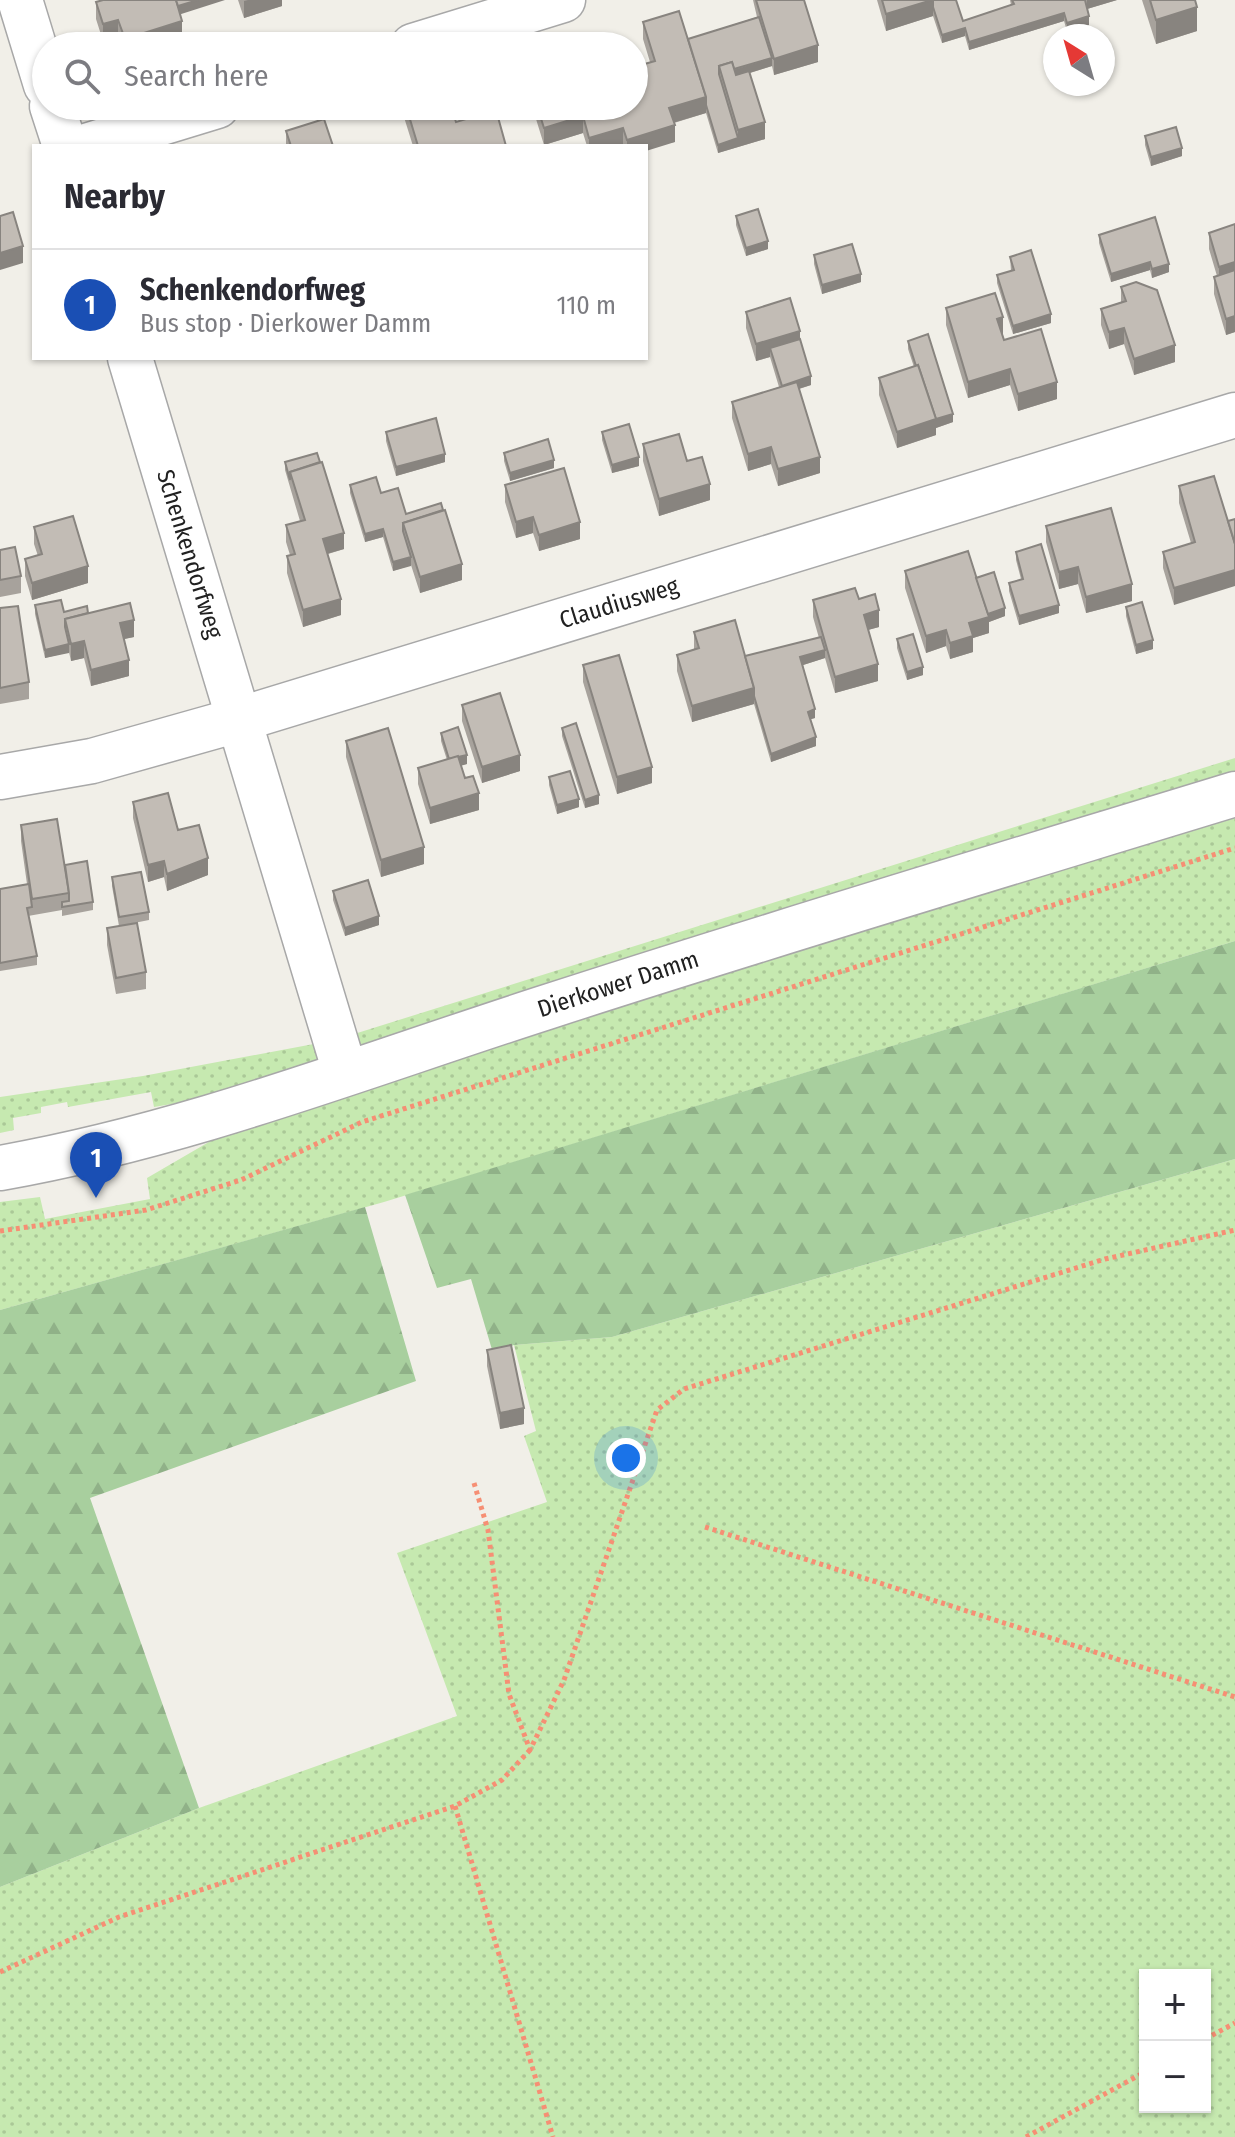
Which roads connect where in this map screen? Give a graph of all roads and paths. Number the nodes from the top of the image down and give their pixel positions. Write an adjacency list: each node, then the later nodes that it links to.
1 (20, 0): 4 (street)
2 (563, 0): 3 (street)
3 (459, 32)
4 (32, 39)
5 (57, 120): 7 (street)
6 (171, 120): 8 (street)
7 (64, 144)
8 (93, 144)
9 (131, 360): 11 (street, Schenkendorfweg)
10 (1235, 415): 11 (street, Claudiusweg)
11 (241, 719): 12 (street, Claudiusweg); 15 (street, Schenkendorfweg)
12 (0, 777)
13 (1235, 794): 15 (street, Dierkower Damm)
14 (1235, 848): 18 (path)
15 (345, 1072): 16 (street, Dierkower Damm)
16 (0, 1168)
17 (1235, 1230): 22 (path)
18 (0, 1231)
19 (474, 1483): 22 (path)
20 (705, 1527): 21 (path)
21 (1235, 1697)
22 (530, 1750): 23 (path)
23 (455, 1806): 24 (path); 28 (path)
24 (0, 1972)
25 (1235, 2023): 26 (path)
26 (1211, 2036)
27 (1139, 2075): 29 (path)
28 (553, 2137)
29 (1026, 2137)

